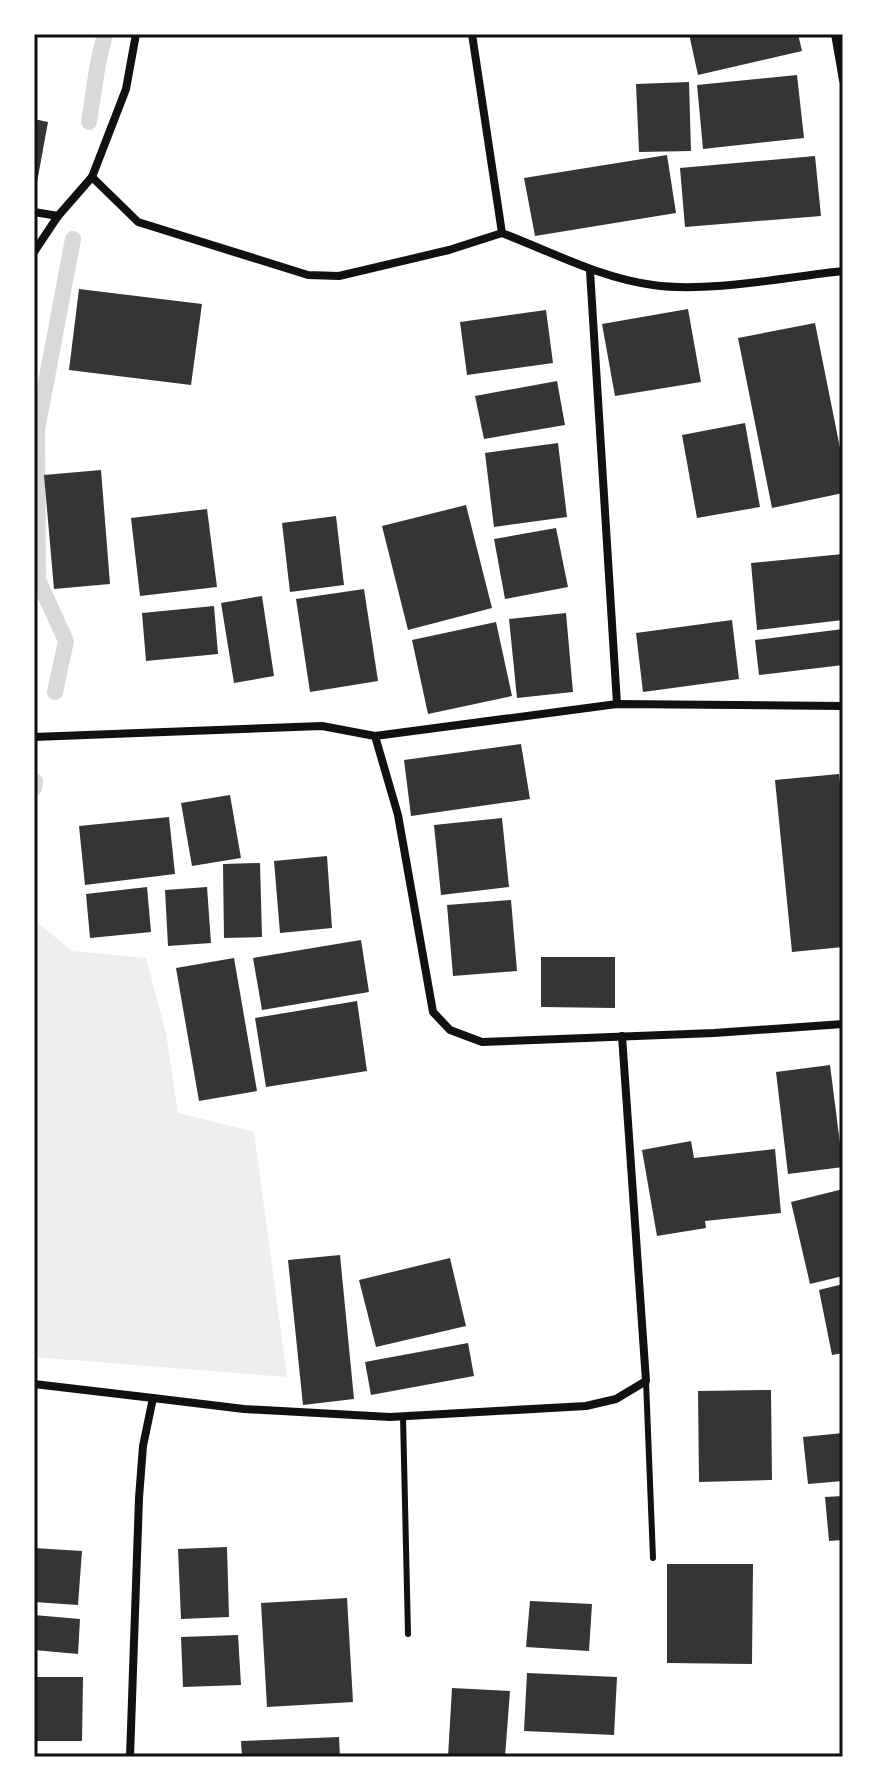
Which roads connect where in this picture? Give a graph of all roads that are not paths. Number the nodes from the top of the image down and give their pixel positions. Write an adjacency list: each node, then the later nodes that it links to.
1 (136, 34): 5 (street)
2 (472, 34): 8 (street)
3 (835, 34): 4 (street)
4 (843, 80)
5 (92, 177): 7 (street); 8 (street)
6 (34, 212): 7 (street)
7 (58, 216): 9 (street)
8 (502, 233): 10 (street)
9 (34, 252)
10 (590, 271): 11 (street); 12 (street)
11 (843, 271)
12 (617, 704): 13 (street); 14 (street)
13 (843, 706)
14 (375, 736): 15 (street); 17 (street)
15 (34, 737)
16 (843, 1024): 17 (street)
17 (622, 1036): 18 (street)
18 (646, 1381): 21 (street); 22 (lane)
19 (34, 1384): 20 (street)
20 (153, 1398): 21 (street); 24 (street)
21 (403, 1416): 23 (lane)
22 (653, 1558)
23 (408, 1634)
24 (130, 1757)

